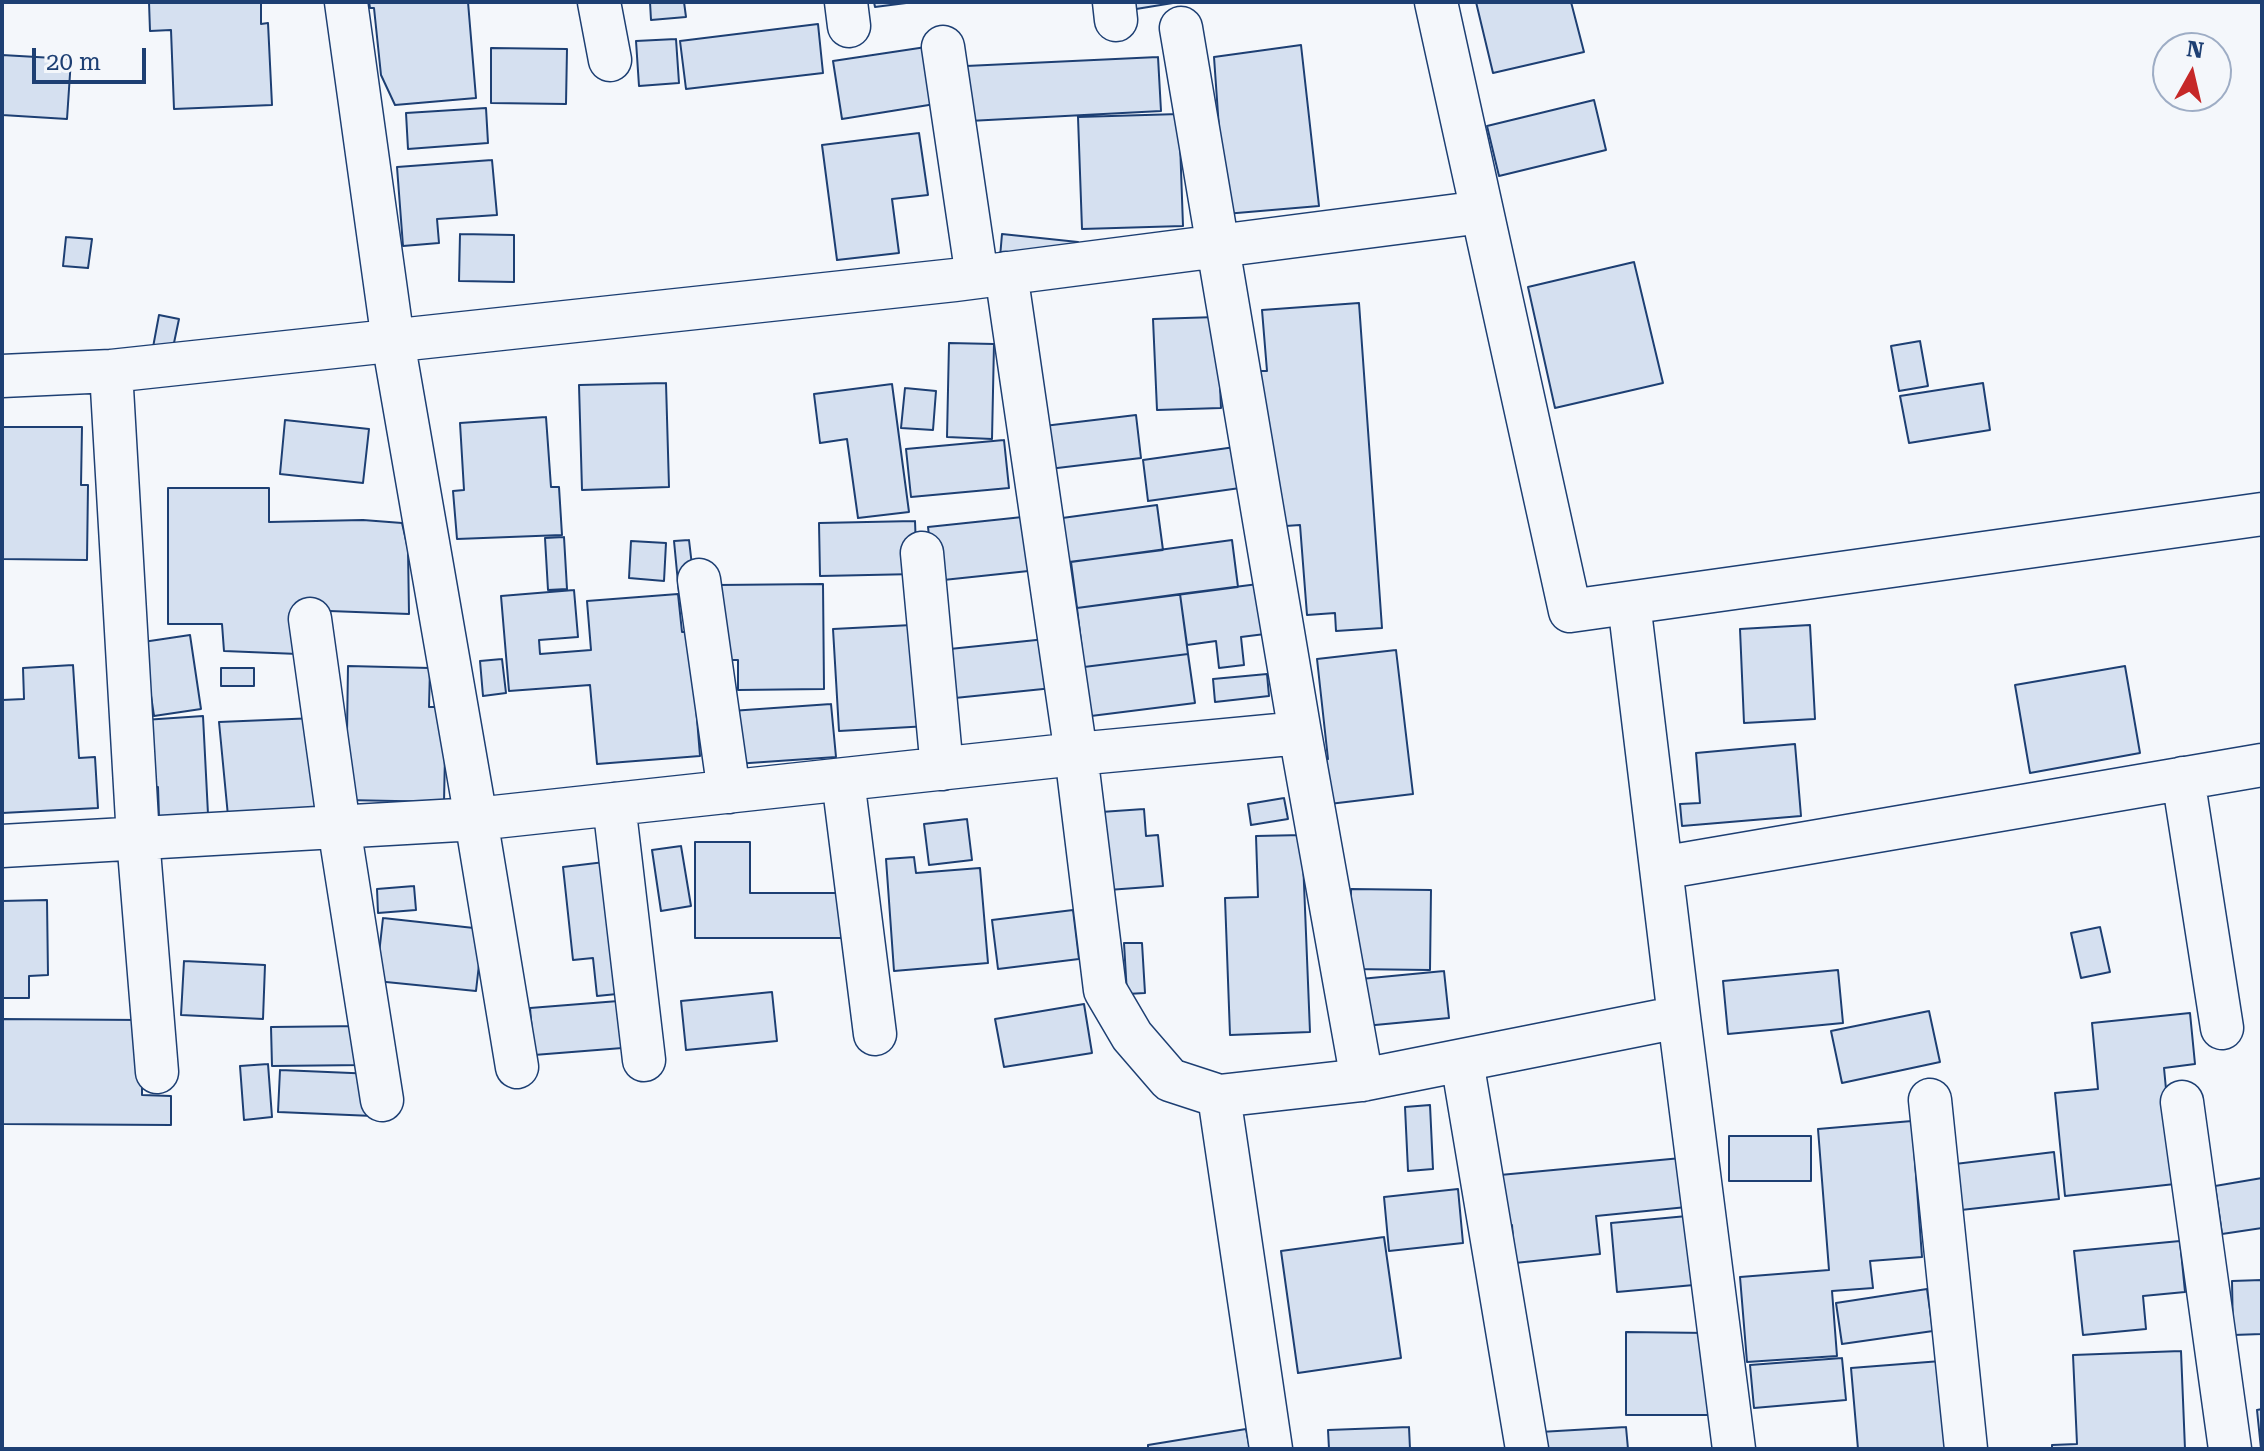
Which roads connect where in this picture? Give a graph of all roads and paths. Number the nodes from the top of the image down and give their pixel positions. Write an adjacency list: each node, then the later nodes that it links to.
1 (346, 2): 10 (street)
2 (599, 2): 6 (street)
3 (1436, 2): 7 (street)
4 (1181, 28): 8 (street)
5 (943, 47): 9 (street)
6 (610, 60)
7 (1482, 212): 8 (street); 16 (street)
8 (1217, 246): 9 (street); 18 (street)
9 (992, 275): 10 (street); 19 (street)
10 (393, 341): 11 (street); 26 (street)
11 (111, 371): 12 (street); 28 (street)
12 (2, 376)
13 (2262, 514): 16 (street)
14 (922, 553): 21 (street)
15 (699, 580): 24 (street)
16 (1629, 603): 30 (street)
17 (310, 619): 27 (street)
18 (1300, 733): 19 (street); 38 (street)
19 (1076, 754): 21 (street); 39 (street)
20 (2262, 765): 22 (street)
21 (942, 769): 23 (street)
22 (2183, 778): 30 (street); 32 (street)
23 (843, 780): 24 (street); 33 (street)
24 (729, 792): 25 (street)
25 (614, 804): 26 (street); 34 (street)
26 (476, 819): 27 (street); 36 (street)
27 (339, 827): 28 (street); 40 (street)
28 (138, 838): 29 (street); 37 (street)
29 (2, 846)
30 (1661, 868): 31 (street)
31 (1679, 1017): 35 (street); 45 (street)
32 (2222, 1028)
33 (875, 1034)
34 (644, 1060)
35 (1462, 1061): 38 (street); 44 (street)
36 (517, 1067)
37 (157, 1072)
38 (1362, 1080): 39 (street)
39 (1219, 1096): 43 (street)
40 (382, 1100)
41 (1930, 1100): 46 (street)
42 (2182, 1102): 47 (street)
43 (1271, 1449)
44 (1527, 1449)
45 (1734, 1449)
46 (1966, 1449)
47 (2230, 1449)

